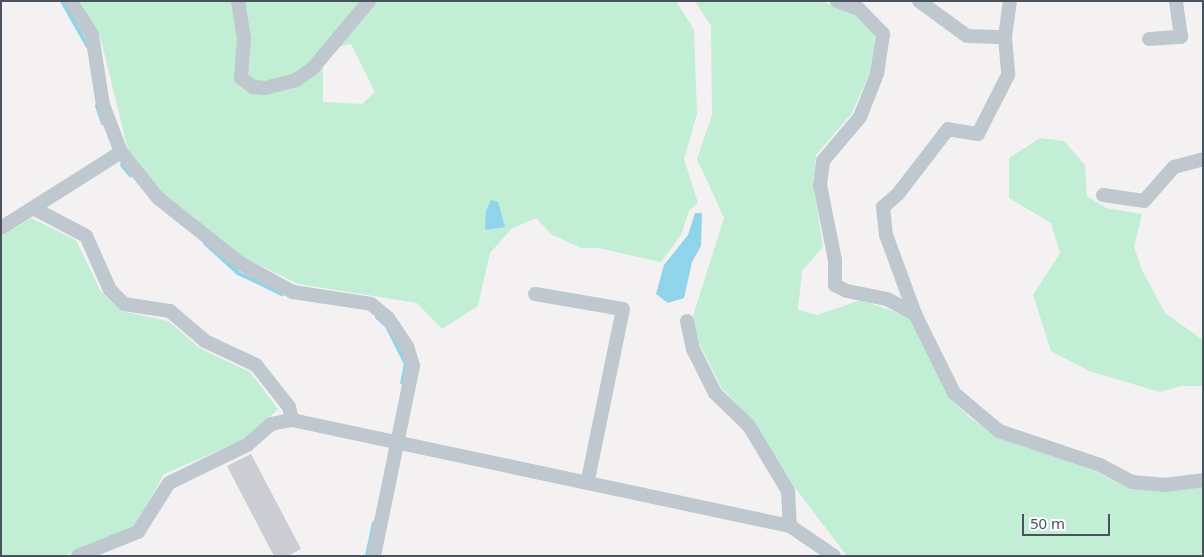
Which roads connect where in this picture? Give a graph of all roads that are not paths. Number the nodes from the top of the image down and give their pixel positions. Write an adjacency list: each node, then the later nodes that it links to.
1 (70, 1): 10 (street)
2 (238, 1): 3 (street)
3 (369, 1)
4 (837, 1): 16 (street)
5 (919, 1): 8 (street)
6 (1010, 1): 8 (street)
7 (1176, 1): 9 (street)
8 (1005, 37): 16 (street)
9 (1149, 39)
10 (121, 152): 13 (street); 19 (street)
11 (1203, 159): 12 (street)
12 (1104, 195)
13 (33, 208): 14 (street); 18 (street)
14 (1, 228)
15 (535, 294): 20 (street)
16 (915, 314): 21 (street)
17 (687, 320): 22 (street)
18 (292, 420): 19 (street); 23 (street)
19 (397, 442): 20 (street); 24 (street)
20 (588, 480): 22 (street)
21 (1203, 480)
22 (790, 526): 25 (street)
23 (78, 556)
24 (374, 556)
25 (834, 556)

